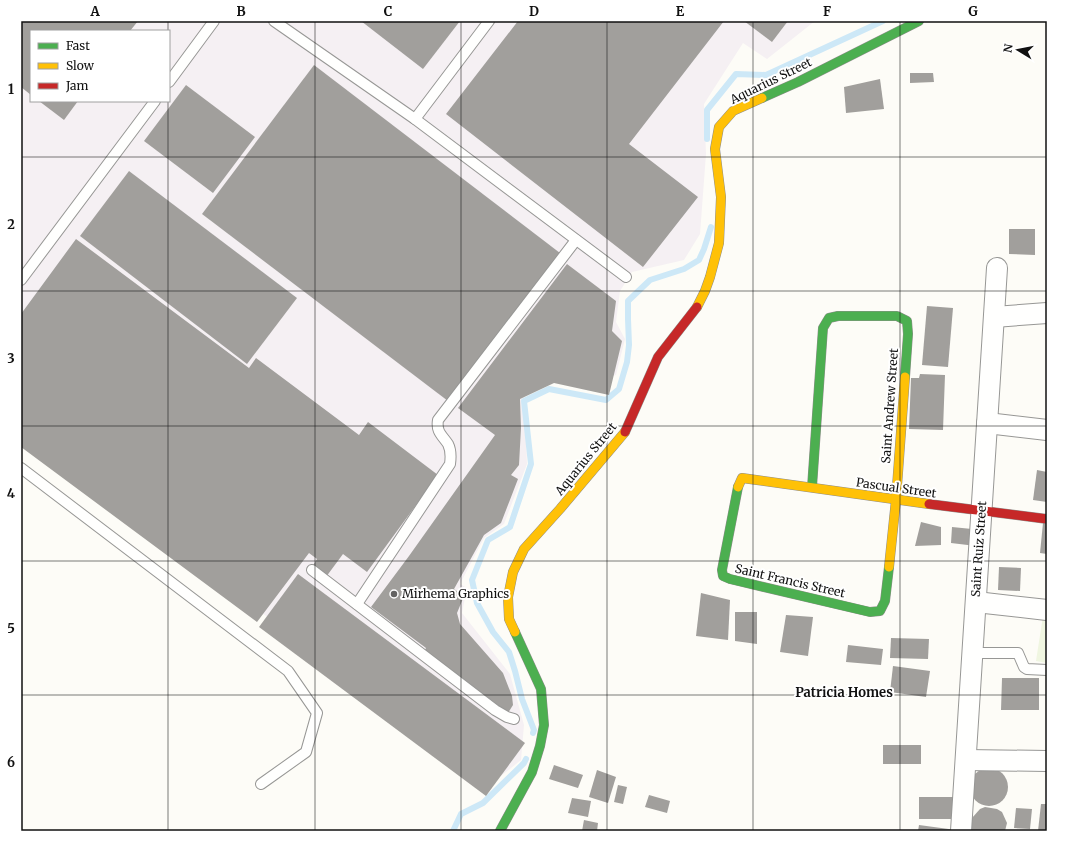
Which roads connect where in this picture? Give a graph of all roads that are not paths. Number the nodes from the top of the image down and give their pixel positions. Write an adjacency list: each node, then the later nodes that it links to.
1 (214, 21): 5 (lane)
2 (274, 21): 7 (lane)
3 (489, 21): 7 (lane)
4 (919, 21): 33 (street, Aquarius Street)
5 (170, 81)
6 (153, 102): 11 (lane)
7 (414, 119): 8 (lane)
8 (576, 240): 10 (lane); 24 (lane)
9 (997, 268): 13 (street, Saint Ruiz Street)
10 (626, 276)
11 (21, 280)
12 (1047, 313): 13 (street)
13 (994, 317): 14 (street, Saint Ruiz Street)
14 (987, 423): 15 (street); 20 (street, Saint Ruiz Street)
15 (1047, 430)
16 (21, 468): 32 (lane)
17 (742, 478): 18 (street, Pascual Street); 26 (street, Saint Francis Street)
18 (812, 488): 19 (street, Pascual Street); 19 (street, Saint Andrew Street)
19 (896, 500): 20 (street, Pascual Street); 26 (street, Saint Andrew Street)
20 (982, 512): 21 (street, Pascual Street); 23 (street, Saint Ruiz Street)
21 (1047, 519)
22 (312, 570): 24 (lane)
23 (976, 602): 25 (street); 27 (street, Saint Ruiz Street)
24 (357, 604): 29 (lane)
25 (1047, 610)
26 (880, 611)
27 (973, 653): 28 (lane); 30 (street, Saint Ruiz Street)
28 (1047, 670)
29 (514, 719)
30 (966, 760): 31 (street); 34 (street, Saint Ruiz Street)
31 (1047, 762)
32 (260, 784)
33 (500, 831)
34 (961, 831)

